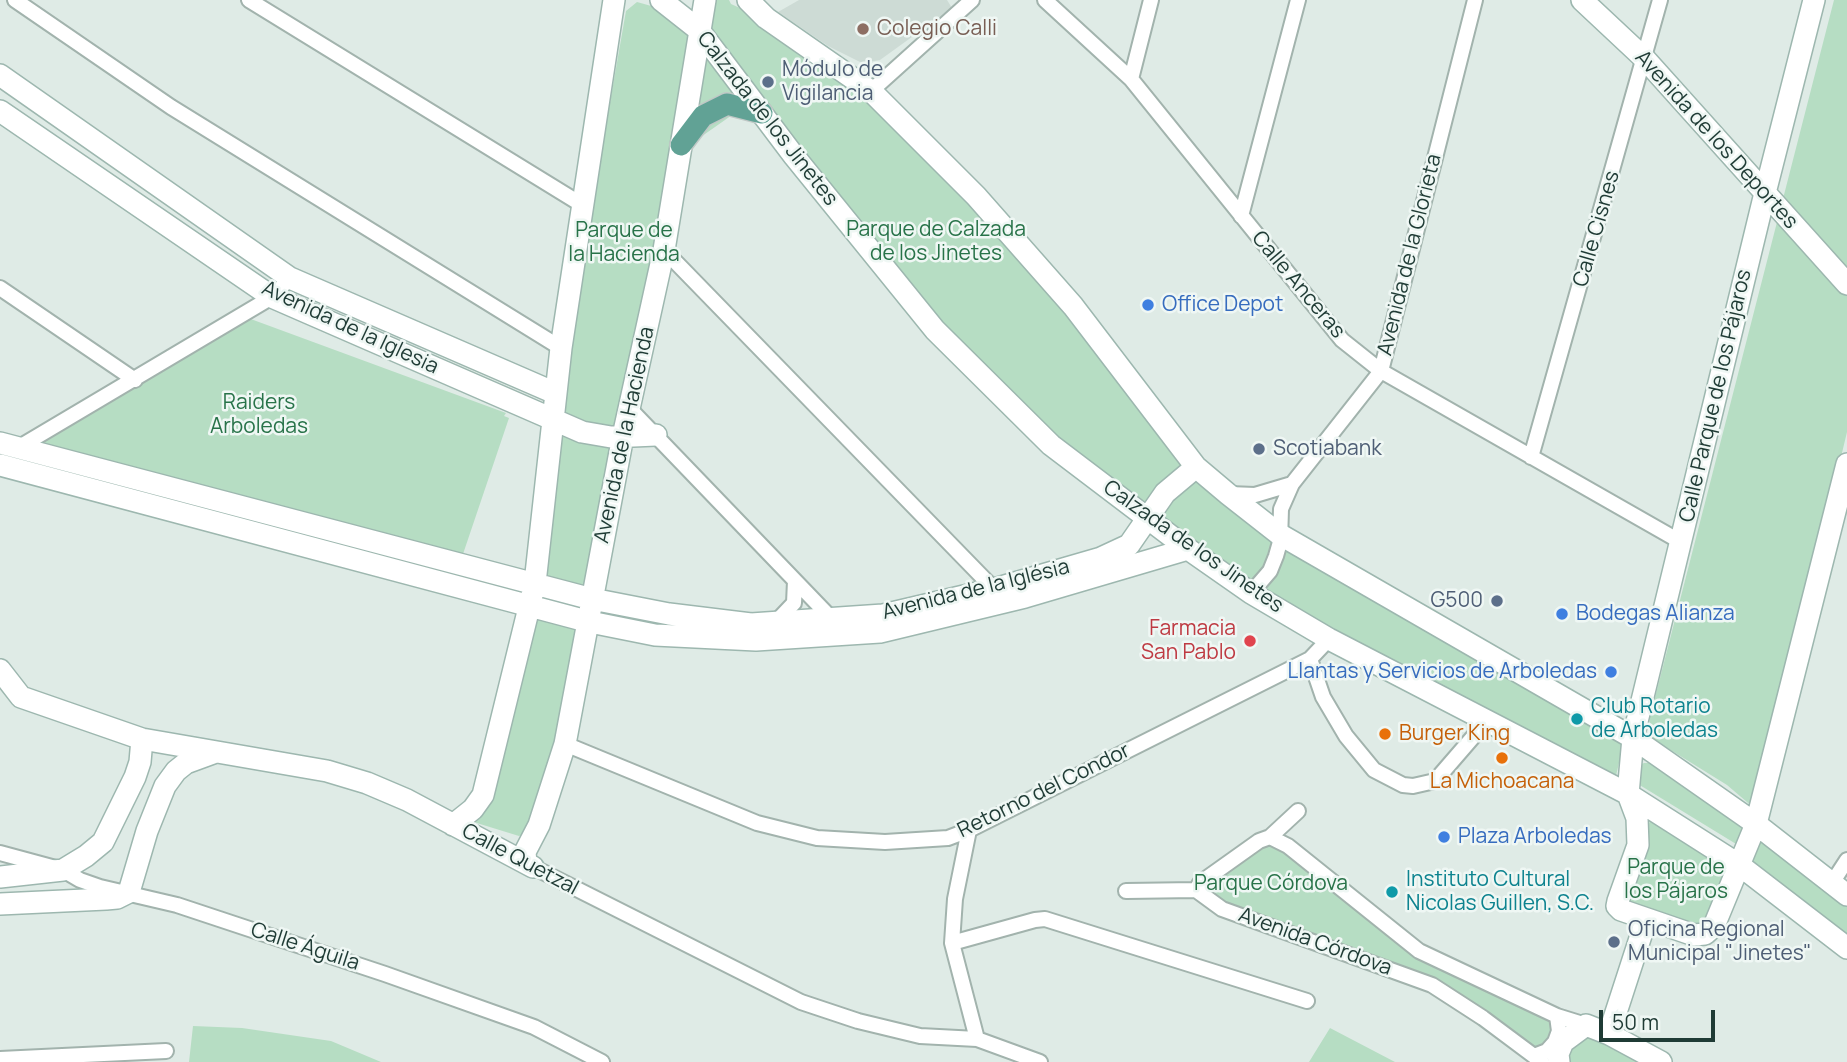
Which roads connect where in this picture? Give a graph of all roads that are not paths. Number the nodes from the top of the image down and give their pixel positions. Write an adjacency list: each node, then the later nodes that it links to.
1 (15, 0): 33 (street)
2 (249, 0): 24 (street)
3 (614, 0): 24 (street)
4 (661, 0): 15 (street, Calzada de los Jinetes)
5 (705, 0): 15 (street, Avenida de la Hacienda)
6 (748, 0): 19 (street)
7 (972, 0): 19 (street)
8 (1045, 0): 18 (street, Calle Anceras)
9 (1151, 0): 18 (street)
10 (1298, 0): 25 (street)
11 (1475, 0): 34 (street, Avenida de la Glorieta)
12 (1582, 0): 16 (street, Avenida de los Deportes)
13 (1660, 0): 16 (street, Calle Cisnes)
14 (1814, 0): 23 (street, Calle Parque de los Pájaros)
15 (699, 30): 21 (street, Calzada de los Jinetes); 22 (street, Avenida de la Hacienda)
16 (1645, 60): 23 (street, Avenida de los Deportes); 42 (street, Calle Cisnes)
17 (0, 75): 27 (street, Avenida de la Iglesia)
18 (1131, 79): 25 (street, Calle Anceras)
19 (871, 91): 45 (street)
20 (0, 111): 28 (street, Avenida de la Iglesia)
21 (762, 113): 22 (main road); 48 (street, Calzada de los Jinetes)
22 (681, 145): 26 (street, Avenida de la Hacienda)
23 (1765, 193): 30 (street, Avenida de los Deportes); 50 (street, Calle Parque de los Pájaros)
24 (584, 206): 33 (street)
25 (1241, 216): 34 (street, Calle Anceras)
26 (664, 250): 37 (street, Avenida de la Hacienda); 54 (street)
27 (257, 254): 28 (street); 29 (street, Avenida de la Iglesia)
28 (232, 268): 32 (street, Avenida de la Iglesia)
29 (290, 278): 32 (street); 36 (street, Avenida de la Iglesia)
30 (1847, 284)
31 (0, 288): 35 (street)
32 (272, 297): 35 (street); 38 (street, Avenida de la Iglesia)
33 (561, 348): 36 (street)
34 (1381, 371): 42 (street, Calle Anceras); 46 (street, Avenida de la Glorieta)
35 (135, 380): 41 (street)
36 (555, 393): 38 (street)
37 (630, 409): 39 (street); 40 (street, Avenida de la Hacienda)
38 (552, 419): 40 (street, Avenida de la Iglesia); 53 (street)
39 (656, 435): 40 (street, Avenida de la Iglesia); 52 (street)
40 (623, 436): 56 (street, Avenida de la Hacienda)
41 (6, 448): 53 (street)
42 (1531, 457): 50 (street, Calle Anceras)
43 (1847, 464): 73 (street)
44 (0, 466): 57 (street)
45 (1196, 467): 47 (street); 48 (street, Avenida de la Iglésia)
46 (1292, 484): 47 (street); 49 (street, Avenida de la Glorieta)
47 (1228, 494): 49 (street)
48 (1147, 516): 51 (street, Calzada de los Jinetes); 54 (street, Avenida de la Iglésia)
49 (1279, 534): 55 (street, Avenida de la Glorieta); 67 (street)
50 (1681, 542): 67 (street, Calle Parque de los Pájaros)
51 (1188, 549): 55 (street, Calzada de los Jinetes); 59 (street, Avenida de la Iglésia)
52 (795, 581): 58 (street); 60 (street)
53 (535, 583): 56 (street); 57 (street)
54 (994, 589): 58 (street, Avenida de la Iglésia)
55 (1251, 593): 61 (street, Calzada de los Jinetes)
56 (592, 599): 59 (street, Avenida de la Hacienda); 60 (street, Avenida de la Iglésia)
57 (530, 606): 59 (street); 74 (street)
58 (831, 618): 60 (street, Avenida de la Iglésia)
59 (590, 622): 69 (street, Avenida de la Hacienda)
60 (776, 622)
61 (1329, 639): 62 (street, Retorno del Condor); 66 (street, Calzada de los Jinetes)
62 (1310, 659): 66 (street); 75 (street, Retorno del Condor)
63 (0, 670): 65 (street)
64 (0, 690): 65 (street)
65 (21, 696): 68 (street, Calle Quetzal)
66 (1486, 722): 71 (street, Calzada de los Jinetes)
67 (1633, 738): 71 (street, Calle Parque de los Pájaros); 73 (street)
68 (142, 739): 70 (street, Calle Quetzal); 81 (street)
69 (565, 744): 75 (street, Retorno del Condor); 80 (street, Avenida de la Hacienda)
70 (218, 751): 74 (street, Calle Quetzal); 86 (street)
71 (1628, 794): 79 (street, Calzada de los Jinetes); 88 (street)
72 (1298, 811): 76 (street)
73 (1756, 824): 79 (street); 83 (street)
74 (453, 825): 80 (street, Calle Quetzal)
75 (969, 831): 89 (street)
76 (1270, 837): 84 (street); 92 (street, Avenida Córdova)
77 (0, 853): 81 (street, Calle Águila)
78 (1847, 860): 83 (street)
79 (1738, 864): 88 (street); 90 (street, Calzada de los Jinetes)
80 (529, 865): 95 (street, Calle Quetzal)
81 (63, 870): 82 (street); 86 (street, Calle Águila)
82 (0, 877)
83 (1839, 888)
84 (1196, 890): 85 (street); 98 (street, Avenida Córdova)
85 (1126, 891)
86 (129, 892): 87 (street); 99 (street, Calle Águila)
87 (0, 904)
88 (1646, 920): 94 (street)
89 (952, 943): 91 (street); 95 (street)
90 (1847, 948)
91 (1307, 1002)
92 (1557, 1016): 93 (street, Avenida Córdova); 98 (street)
93 (1586, 1026): 94 (street, Avenida Córdova); 101 (street)
94 (1609, 1034): 102 (street, Avenida Córdova)
95 (977, 1039): 100 (street, Calle Quetzal)
96 (166, 1051): 97 (street)
97 (0, 1059)
98 (1538, 1059)
99 (602, 1062)
100 (1040, 1062)
101 (1559, 1062)
102 (1661, 1062)

